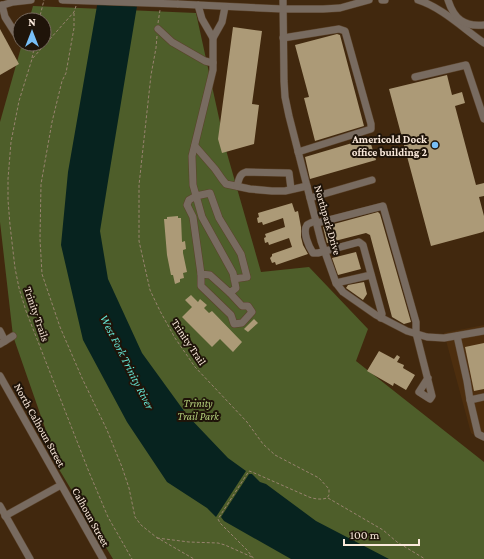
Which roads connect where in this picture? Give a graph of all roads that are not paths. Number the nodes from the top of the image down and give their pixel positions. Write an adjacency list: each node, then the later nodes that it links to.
1 (30, 0): 8 (street)
2 (62, 0): 10 (street, bridge)
3 (283, 0): 11 (street, Northpark Drive)
4 (369, 0): 11 (street)
5 (418, 0): 16 (street)
6 (448, 0): 13 (street)
7 (216, 3): 9 (street); 10 (street)
8 (4, 4): 12 (street)
9 (229, 5): 11 (street); 18 (street)
10 (198, 6): 18 (street)
11 (283, 9): 19 (street, Northpark Drive)
12 (2, 18): 15 (street)
13 (484, 25)
14 (158, 29): 21 (street)
15 (12, 30)
16 (467, 30): 17 (street); 20 (street)
17 (484, 30)
18 (213, 38): 21 (street)
19 (283, 38): 25 (street, Northpark Drive); 25 (street)
20 (484, 43)
21 (213, 62): 24 (street)
22 (416, 77): 23 (street)
23 (484, 119)
24 (195, 146): 27 (street); 30 (street)
25 (298, 152): 28 (street, Northpark Drive)
26 (372, 180): 31 (street)
27 (238, 186): 29 (street); 29 (street)
28 (307, 186): 29 (street); 31 (street, Northpark Drive)
29 (291, 189)
30 (196, 196): 34 (street); 36 (street); 36 (street)
31 (310, 198): 32 (street, Northpark Drive)
32 (316, 222): 33 (street, Northpark Drive); 33 (street); 44 (street)
33 (325, 252): 35 (street); 37 (street, Northpark Drive)
34 (201, 274): 38 (street); 40 (street)
35 (371, 275): 37 (street); 41 (street)
36 (234, 279): 38 (street)
37 (336, 283): 41 (street, Northpark Drive)
38 (230, 293): 39 (street)
39 (240, 303): 40 (street); 40 (street)
40 (229, 313)
41 (381, 318): 44 (street, Northpark Drive)
42 (0, 331): 47 (street)
43 (484, 331): 46 (street, Northpark Drive)
44 (416, 333): 46 (street, Northpark Drive); 49 (street)
45 (13, 336): 47 (street)
46 (457, 336): 51 (street)
47 (2, 342)
48 (0, 376): 55 (street, North Calhoun Street)
49 (428, 378)
50 (484, 398): 51 (street)
51 (470, 400): 53 (street)
52 (484, 426): 53 (street)
53 (476, 428): 54 (street)
54 (484, 437)
55 (61, 485): 57 (street); 59 (street, Calhoun Street)
56 (0, 506): 57 (street)
57 (5, 516): 58 (street)
58 (30, 559)
59 (102, 559)

